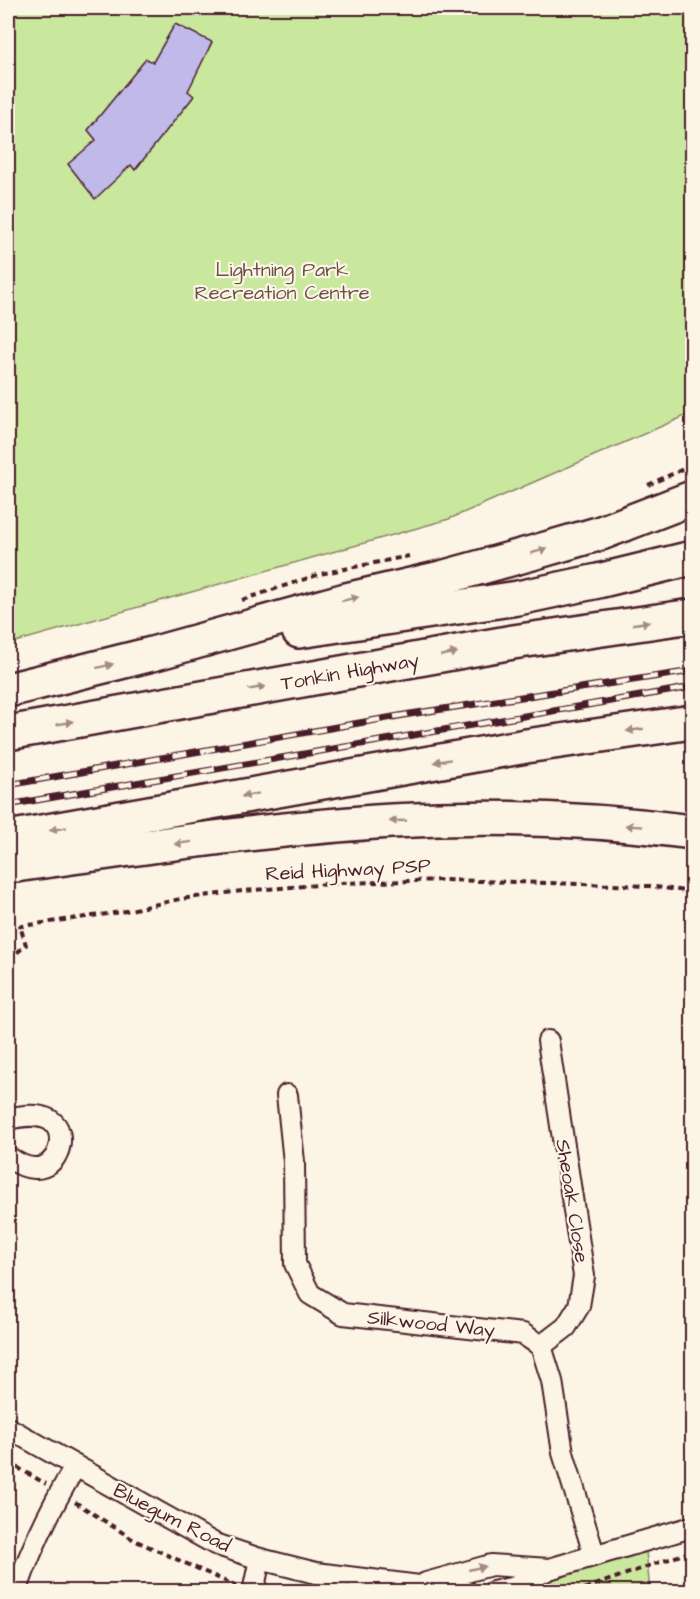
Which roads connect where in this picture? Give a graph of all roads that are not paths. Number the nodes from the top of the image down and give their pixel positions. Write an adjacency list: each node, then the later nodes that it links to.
1 (693, 498): 4 (highway, one-way to 1)
2 (693, 558): 4 (highway)
3 (693, 616): 7 (highway, Tonkin Highway, one-way to 3)
4 (152, 654): 5 (highway, one-way to 4)
5 (8, 690)
6 (693, 722): 9 (highway, one-way to 9)
7 (8, 733)
8 (693, 832): 10 (highway, one-way to 10)
9 (8, 838)
10 (8, 866)
11 (548, 1041): 15 (street, Sheoak Close)
12 (287, 1095): 15 (street, Silkwood Way)
13 (8, 1119): 14 (street)
14 (8, 1158)
15 (541, 1346): 19 (street)
16 (8, 1428): 17 (street, Bluegum Road)
17 (75, 1467): 20 (street, Bluegum Road); 24 (street)
18 (693, 1527): 19 (street, Bluegum Road)
19 (594, 1554): 21 (street, Bluegum Road)
20 (260, 1559): 22 (street, Bluegum Road); 23 (street)
21 (549, 1569): 22 (street, Bluegum Road, one-way to 21); 26 (street, Bluegum Road)
22 (421, 1585): 25 (street, Bluegum Road)
23 (246, 1589)
24 (16, 1592)
25 (467, 1592)
26 (493, 1592)

